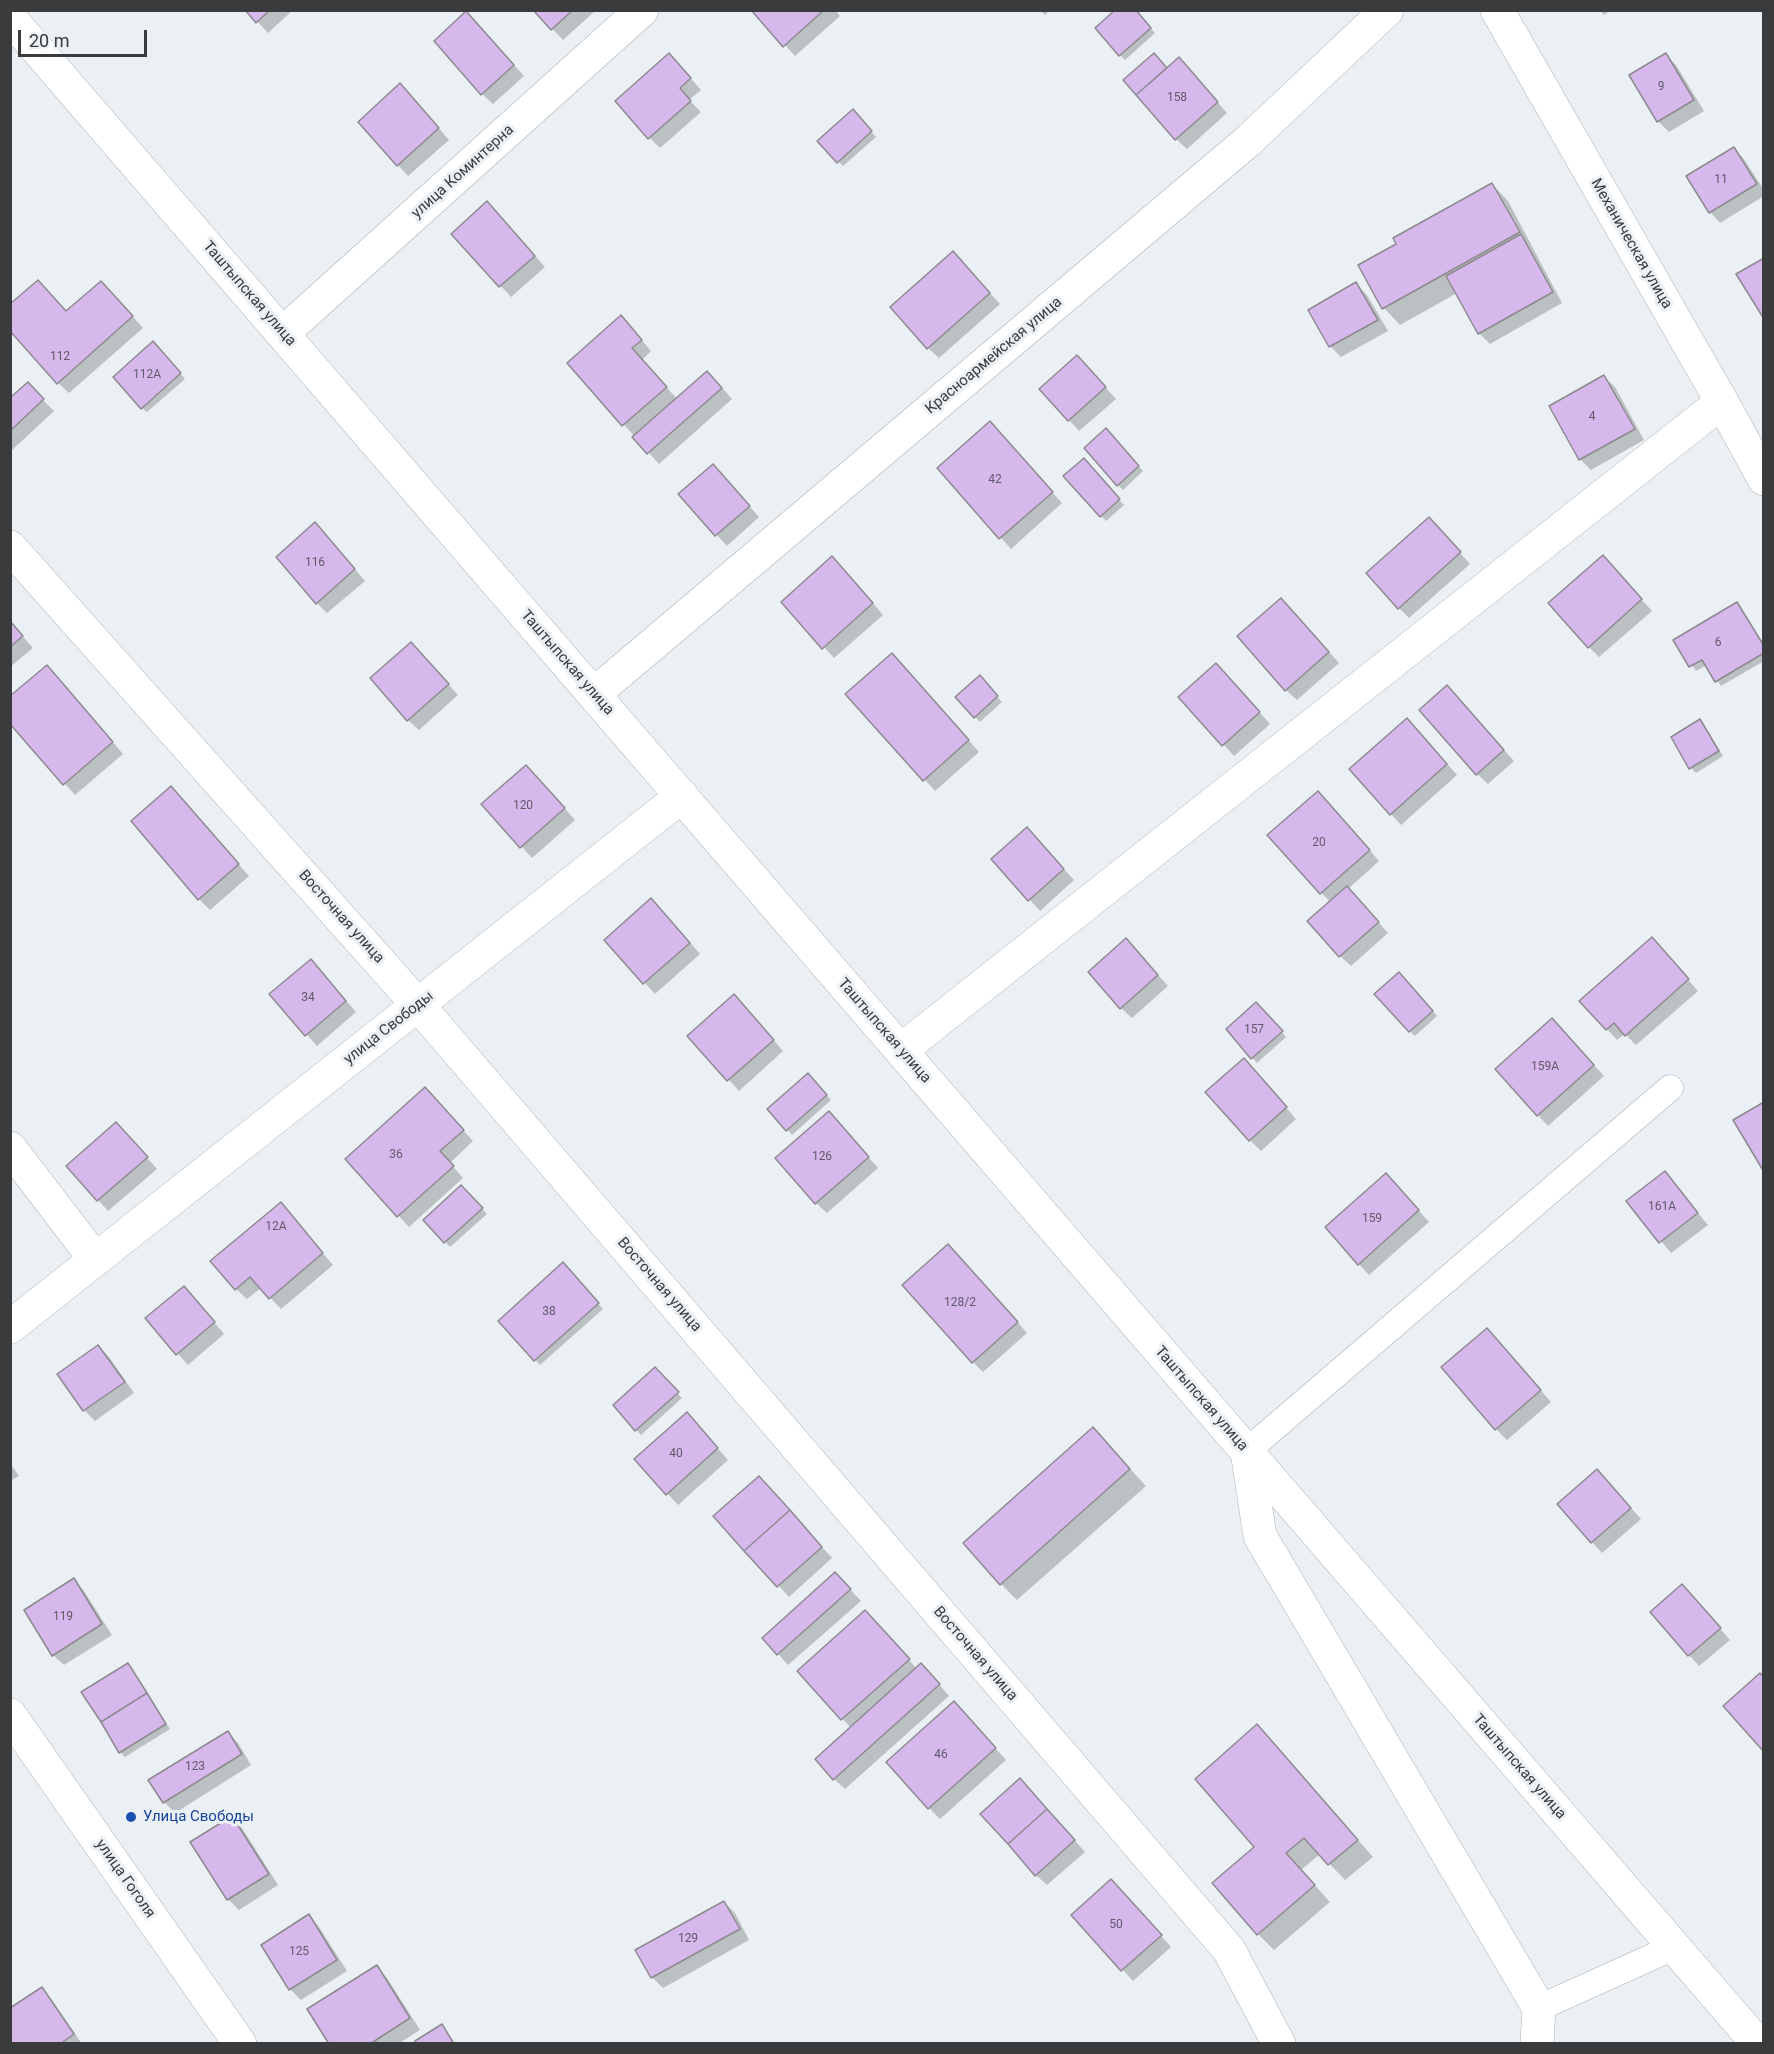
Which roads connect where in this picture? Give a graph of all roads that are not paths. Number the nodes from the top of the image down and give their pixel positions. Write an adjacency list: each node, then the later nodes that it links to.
1 (642, 10): 5 (street, улица Коминтерна)
2 (1387, 10): 9 (street, Красноармейская улица)
3 (1497, 10): 6 (street, Механическая улица)
4 (10, 18): 5 (street, Таштыпская улица)
5 (283, 333): 9 (street, Таштыпская улица)
6 (1722, 402): 7 (street, Механическая улица); 12 (street)
7 (1764, 479)
8 (10, 547): 11 (street, Восточная улица)
9 (594, 694): 10 (street, Таштыпская улица)
10 (682, 796): 11 (street, улица Свободы); 12 (street, Таштыпская улица)
11 (418, 1005): 15 (street, улица Свободы); 22 (street, Восточная улица)
12 (901, 1050): 17 (street, Таштыпская улица)
13 (1670, 1088): 17 (lane)
14 (10, 1148): 15 (street)
15 (95, 1259): 16 (street, улица Свободы)
16 (10, 1327)
17 (1247, 1451): 19 (street, Таштыпская улица); 20 (street)
18 (10, 1715): 21 (street, улица Гоголя)
19 (1674, 1947): 20 (lane); 24 (street, Таштыпская улица)
20 (1539, 2008): 23 (street)
21 (240, 2043)
22 (1279, 2043)
23 (1537, 2043)
24 (1758, 2043)

